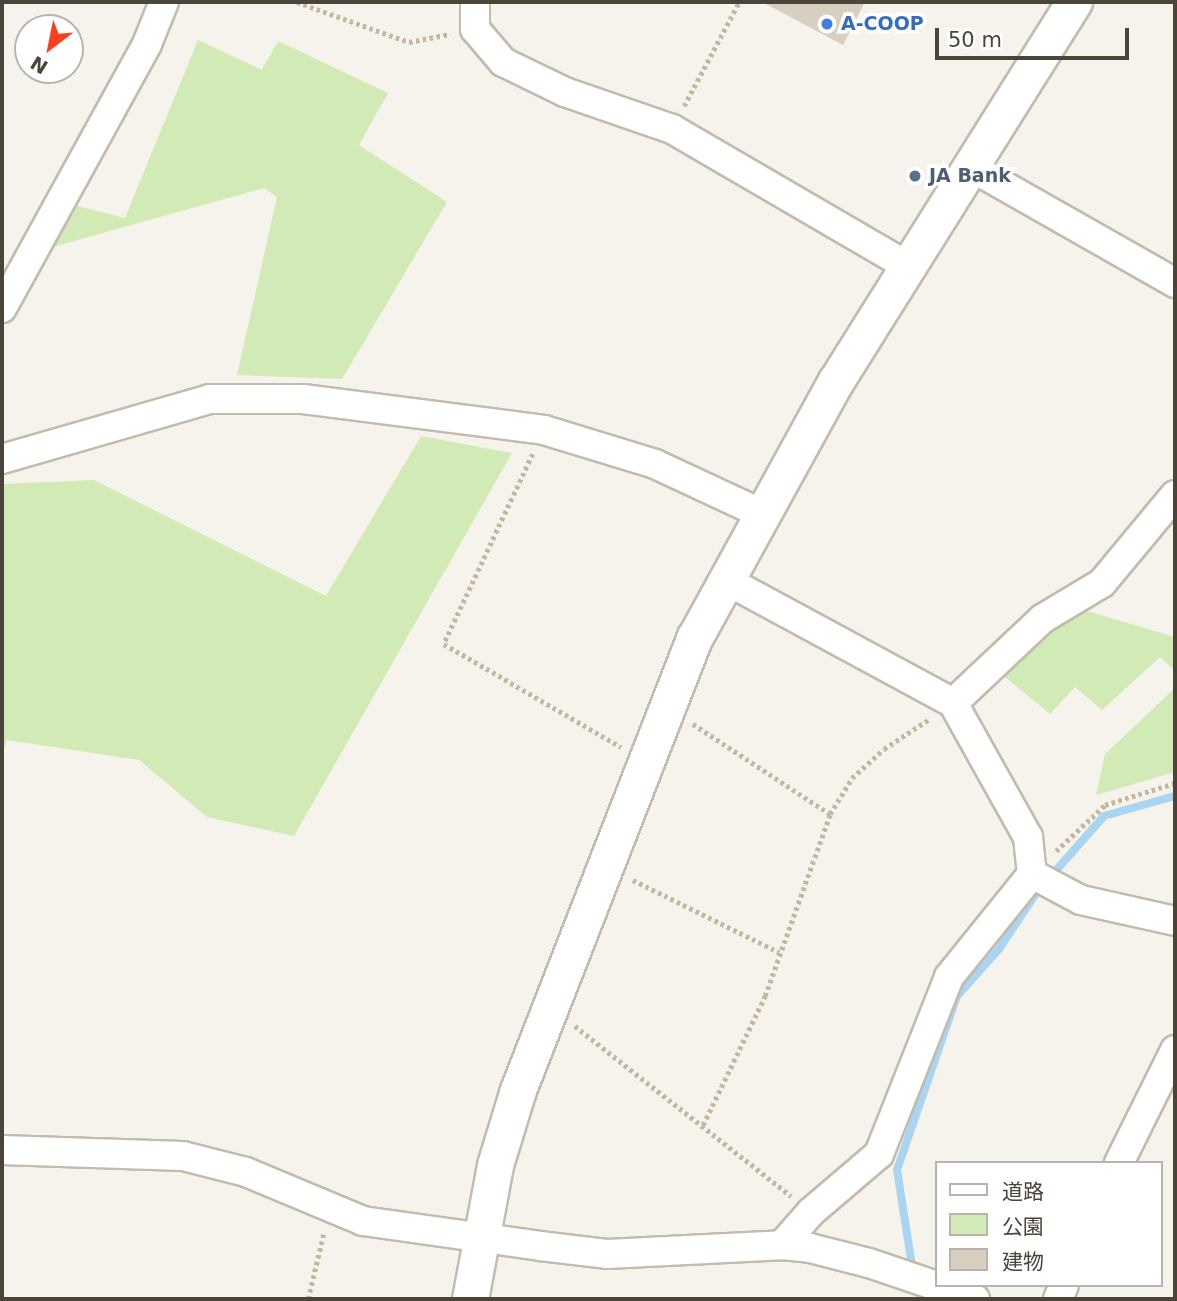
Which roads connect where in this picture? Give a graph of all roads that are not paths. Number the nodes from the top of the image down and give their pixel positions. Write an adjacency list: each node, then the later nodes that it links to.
1 (163, 2): 7 (street)
2 (1074, 2): 4 (street)
3 (475, 15): 5 (street)
4 (971, 167): 5 (street); 6 (street)
5 (908, 266): 10 (street)
6 (1175, 283)
7 (2, 309)
8 (2, 459): 10 (street)
9 (1175, 495): 12 (street)
10 (762, 514): 11 (street)
11 (724, 579): 12 (street); 18 (street)
12 (953, 703): 13 (street)
13 (1041, 880): 14 (street); 19 (street)
14 (1175, 921)
15 (1175, 1050): 17 (street)
16 (2, 1150): 18 (street)
17 (1120, 1161)
18 (480, 1238): 19 (street); 22 (street)
19 (782, 1245): 20 (street)
20 (936, 1285)
21 (942, 1287): 23 (street)
22 (470, 1299)
23 (975, 1299)

